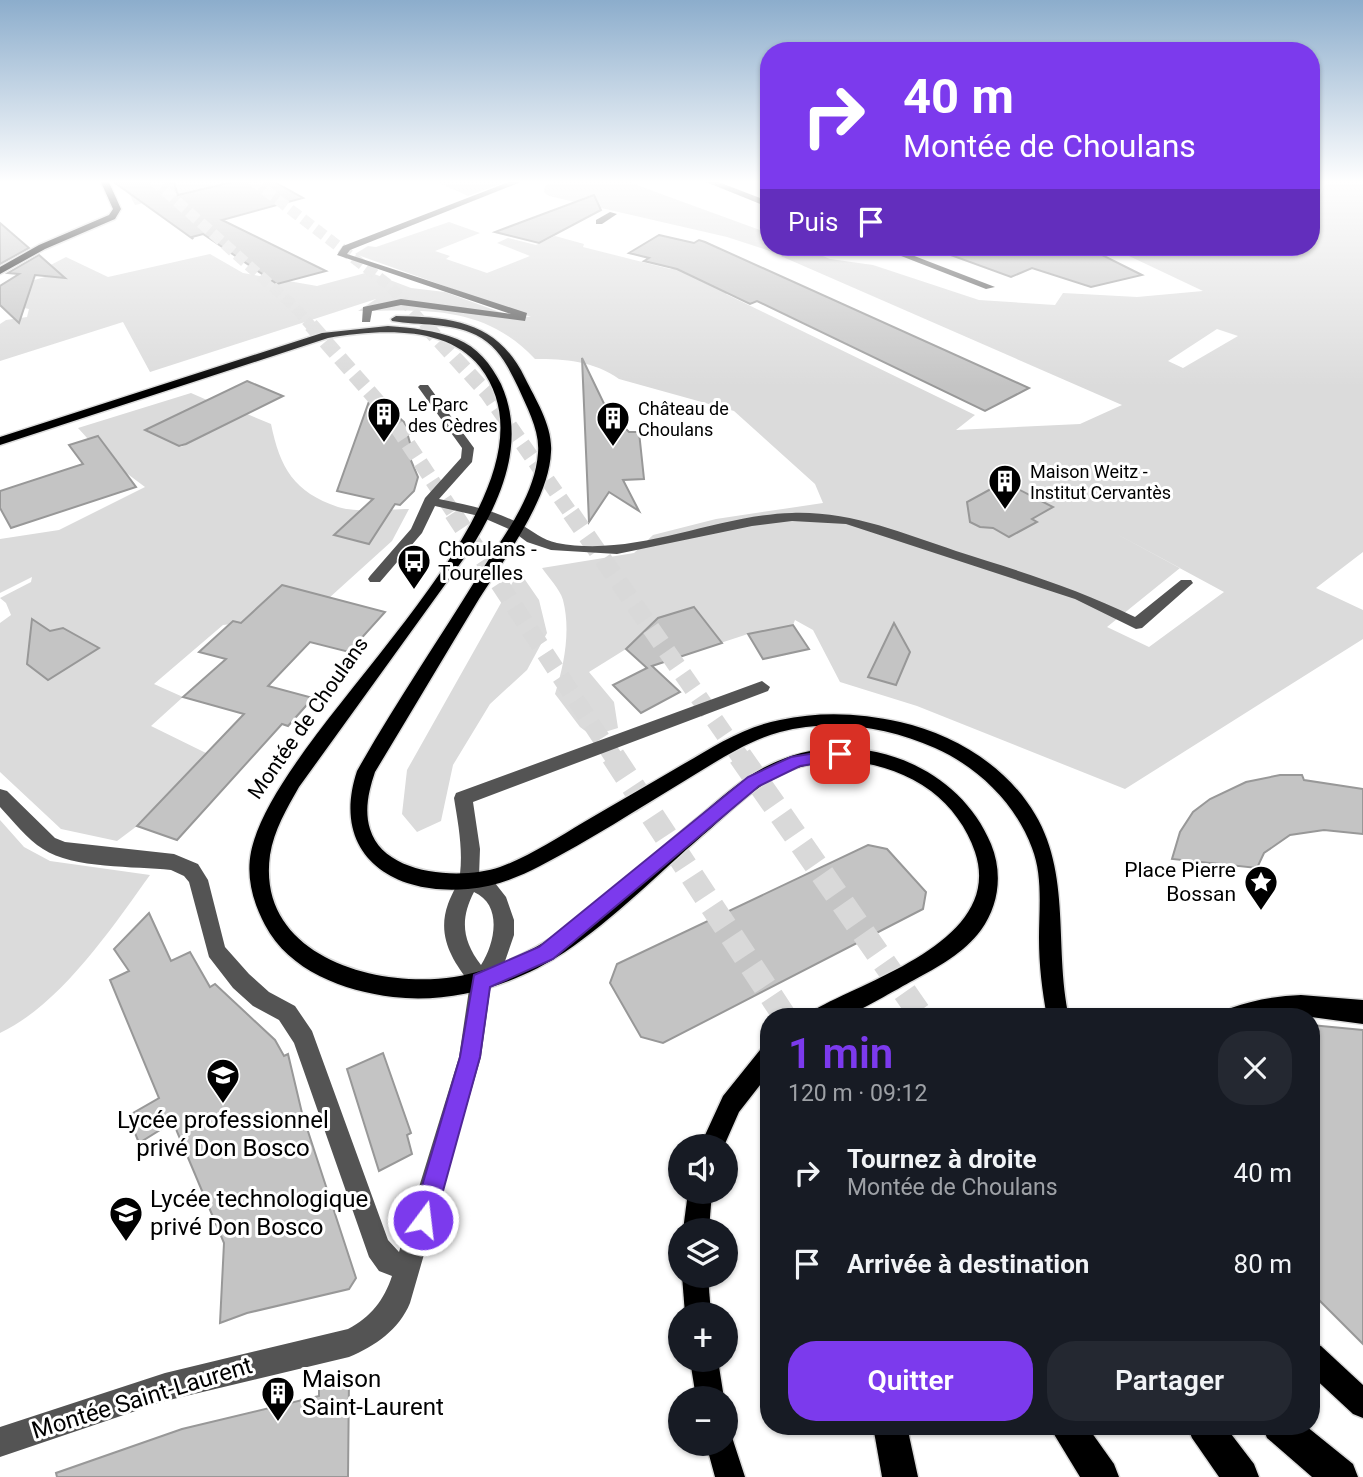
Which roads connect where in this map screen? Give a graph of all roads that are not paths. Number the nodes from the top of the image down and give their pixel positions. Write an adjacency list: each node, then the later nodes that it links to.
1 (39, 249): 4 (main road)
2 (345, 249): 6 (street)
3 (907, 256): 5 (street)
4 (0, 271)
5 (990, 287)
6 (366, 320): 8 (main road); 12 (main road)
7 (424, 387): 10 (street)
8 (0, 429)
9 (0, 441): 11 (main road, Montée de Choulans)
10 (430, 501): 11 (street); 13 (street)
11 (483, 513): 12 (street); 18 (main road, Montée de Choulans)
12 (516, 527): 14 (street); 17 (main road)
13 (375, 579)
14 (1186, 583)
15 (762, 687): 17 (street)
16 (0, 796): 25 (street)
17 (469, 880): 18 (street); 18 (street); 20 (main road)
18 (481, 981): 19 (main road, Montée de Choulans); 25 (street, Montée Saint-Laurent)
19 (839, 1008)
20 (1057, 1008)
21 (1281, 1008): 22 (highway)
22 (1363, 1013)
23 (760, 1068): 24 (main road)
24 (717, 1134)
25 (408, 1267): 32 (street, Montée Saint-Laurent)
26 (1320, 1364): 27 (main road)
27 (1363, 1404)
28 (892, 1435): 35 (highway)
29 (1072, 1435): 36 (highway)
30 (1211, 1435): 37 (highway)
31 (1289, 1435): 38 (highway)
32 (0, 1442)
33 (724, 1456): 34 (main road)
34 (730, 1477)
35 (900, 1477)
36 (1101, 1477)
37 (1241, 1477)
38 (1340, 1477)

